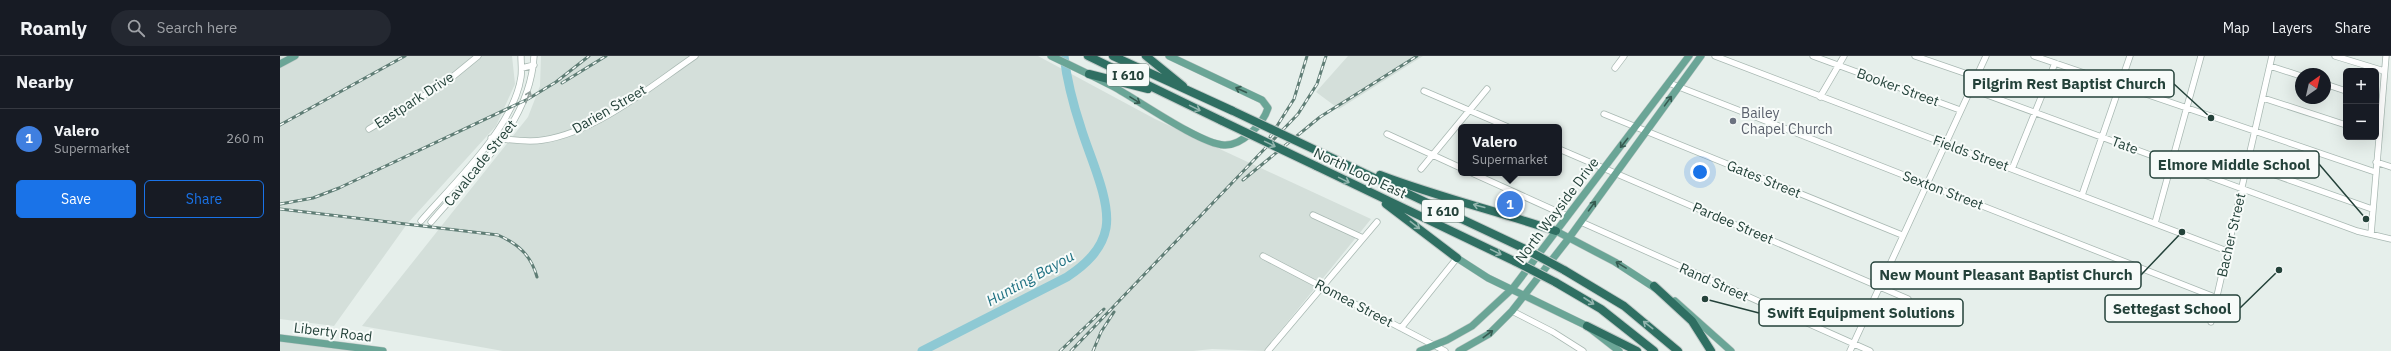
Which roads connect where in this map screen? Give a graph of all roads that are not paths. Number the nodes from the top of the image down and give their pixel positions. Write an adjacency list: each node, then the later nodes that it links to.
1 (295, 56): 27 (main road)
2 (478, 56): 61 (street, Eastpark Drive)
3 (521, 56): 32 (street, Cavalcade Street)
4 (534, 56): 28 (street, Cavalcade Street)
5 (695, 56): 67 (street, Darien Street)
6 (1088, 56): 47 (highway, North Loop East / I 610)
7 (1113, 56): 46 (highway, North Loop East / I 610)
8 (1146, 56): 29 (highway)
9 (1154, 56): 29 (highway)
10 (1169, 56): 35 (main road, one-way to 10)
11 (1624, 56): 33 (street)
12 (1689, 56): 38 (main road, North Wayside Drive)
13 (1701, 56): 41 (main road, North Wayside Drive)
14 (1714, 56): 48 (street, Fields Street)
15 (1814, 56): 30 (street, Booker Street)
16 (1844, 56): 30 (street)
17 (1915, 56): 37 (street)
18 (1986, 56): 37 (street)
19 (2034, 56): 26 (street)
20 (2130, 56): 39 (street)
21 (2201, 56): 51 (street)
22 (2272, 56): 31 (street, Bacher Street)
23 (2335, 56): 34 (street)
24 (2386, 56): 34 (street)
25 (1052, 57): 35 (main road)
26 (2055, 63): 39 (street); 54 (street)
27 (280, 64)
28 (534, 65): 32 (street); 67 (street, Cavalcade Street, one-way to 28)
29 (1158, 65): 46 (highway)
30 (1839, 65): 48 (street); 52 (street, Booker Street)
31 (2270, 66): 36 (street); 49 (street, Bacher Street)
32 (522, 68): 66 (street, Cavalcade Street)
33 (1615, 68)
34 (2384, 71): 50 (street)
35 (1089, 74): 47 (highway)
36 (2295, 74)
37 (1976, 77): 43 (street)
38 (1670, 83): 41 (street, Sexton Street); 60 (main road, North Wayside Drive)
39 (2120, 85): 51 (street); 65 (street)
40 (2331, 86): 44 (street)
41 (1679, 87): 62 (main road, North Wayside Drive, one-way to 41); 84 (street, Sexton Street)
42 (1487, 89): 53 (street)
43 (1971, 89): 52 (street); 54 (street, Tate)
44 (2343, 90)
45 (1424, 91): 53 (street)
46 (1192, 93): 80 (highway, North Loop East / I 610, bridge)
47 (1168, 95): 86 (highway, North Loop East / I 610, one-way to 86, bridge)
48 (1820, 97): 69 (street, Fields Street)
49 (2263, 98): 58 (street); 63 (street, Bacher Street)
50 (2379, 101)
51 (2186, 108): 63 (street); 72 (street)
52 (1960, 110): 69 (street)
53 (1470, 111): 56 (street); 57 (street)
54 (2035, 113): 65 (street, Tate); 79 (street)
55 (1604, 114): 60 (street, Gates Street)
56 (1459, 124)
57 (1501, 124)
58 (2343, 124)
59 (1458, 125): 71 (street)
60 (1637, 127): 62 (street, Gates Street); 77 (main road, North Wayside Drive, one-way to 77)
61 (369, 128)
62 (1647, 131): 82 (main road, North Wayside Drive); 100 (street, Gates Street)
63 (2256, 132): 74 (street, Bacher Street); 81 (street)
64 (1386, 134): 71 (street)
65 (2102, 137): 72 (street, Tate); 87 (street)
66 (491, 138): 67 (street, Darien Street); 88 (street, Cavalcade Street)
67 (503, 139): 89 (street, Cavalcade Street)
68 (2377, 140): 73 (street)
69 (1946, 144): 79 (street, Fields Street); 84 (street)
70 (1562, 150): 77 (street, Pardee Street)
71 (1433, 155): 75 (street); 78 (street)
72 (2171, 162): 85 (street, Tate); 97 (street)
73 (2376, 162): 76 (street); 81 (street)
74 (2247, 165): 85 (street, Bacher Street); 90 (street)
75 (1458, 167)
76 (2391, 167)
77 (1604, 168): 82 (street, Pardee Street); 92 (main road, North Wayside Drive)
78 (1421, 169)
79 (2012, 169): 87 (street, Fields Street)
80 (1362, 172): 98 (highway, one-way to 80); 130 (highway, North Loop East / I 610, one-way to 80, bridge)
81 (2375, 172): 90 (street)
82 (1616, 173): 96 (main road, North Wayside Drive, one-way to 82); 108 (street, Pardee Street)
83 (1479, 176): 92 (street)
84 (1926, 184): 100 (street); 113 (street, Sexton Street)
85 (2242, 187): 99 (street, Tate); 104 (street, Bacher Street)
86 (1372, 194): 106 (highway, one-way to 106); 129 (highway, North Loop East / I 610, one-way to 129, bridge)
87 (2082, 195): 97 (street, Fields Street)
88 (434, 204): 89 (street); 93 (street, Cavalcade Street)
89 (446, 206): 94 (street, Cavalcade Street)
90 (2372, 209): 99 (street)
91 (1314, 215): 101 (street)
92 (1567, 216): 98 (main road, North Wayside Drive)
93 (421, 220)
94 (431, 222)
95 (1377, 222): 101 (street)
96 (1580, 222): 102 (main road, North Wayside Drive); 119 (street, Rand Street)
97 (2155, 223): 104 (street, Fields Street)
98 (1556, 231): 102 (main road); 110 (main road, North Wayside Drive)
99 (2371, 234): 103 (street, Tate)
100 (1902, 235): 108 (street)
101 (1363, 238): 109 (street)
102 (1569, 238): 107 (main road, one-way to 102); 111 (main road, North Wayside Drive)
103 (2391, 239)
104 (2228, 250): 113 (street, Bacher Street)
105 (1263, 256): 109 (street, Romea Street)
106 (1457, 258): 110 (main road); 117 (street)
107 (1654, 286): 131 (highway); 132 (main road)
108 (1879, 286): 112 (street, Pardee Street); 119 (street)
109 (1323, 287): 117 (street, Romea Street); 122 (street)
110 (1513, 290): 111 (main road); 120 (main road, North Wayside Drive)
111 (1524, 296): 114 (main road, North Wayside Drive); 116 (main road)
112 (1908, 298)
113 (2217, 298): 115 (street, Bacher Street)
114 (1512, 311): 125 (main road, North Wayside Drive, one-way to 114); 126 (street)
115 (2211, 322)
116 (1587, 326): 127 (main road); 128 (highway)
117 (1401, 328): 120 (street, Romea Street)
118 (280, 338): 121 (main road, Liberty Road)
119 (1853, 343): 133 (street); 134 (street, Rand Street)
120 (1435, 347): 123 (main road, North Wayside Drive); 124 (street, Romea Street)
121 (383, 351)
122 (1268, 351)
123 (1420, 351)
124 (1445, 351)
125 (1459, 351)
126 (1583, 351)
127 (1619, 351)
128 (1637, 351)
129 (1654, 351)
130 (1678, 351)
131 (1710, 351)
132 (1731, 351)
133 (1850, 351)
134 (1870, 351)

